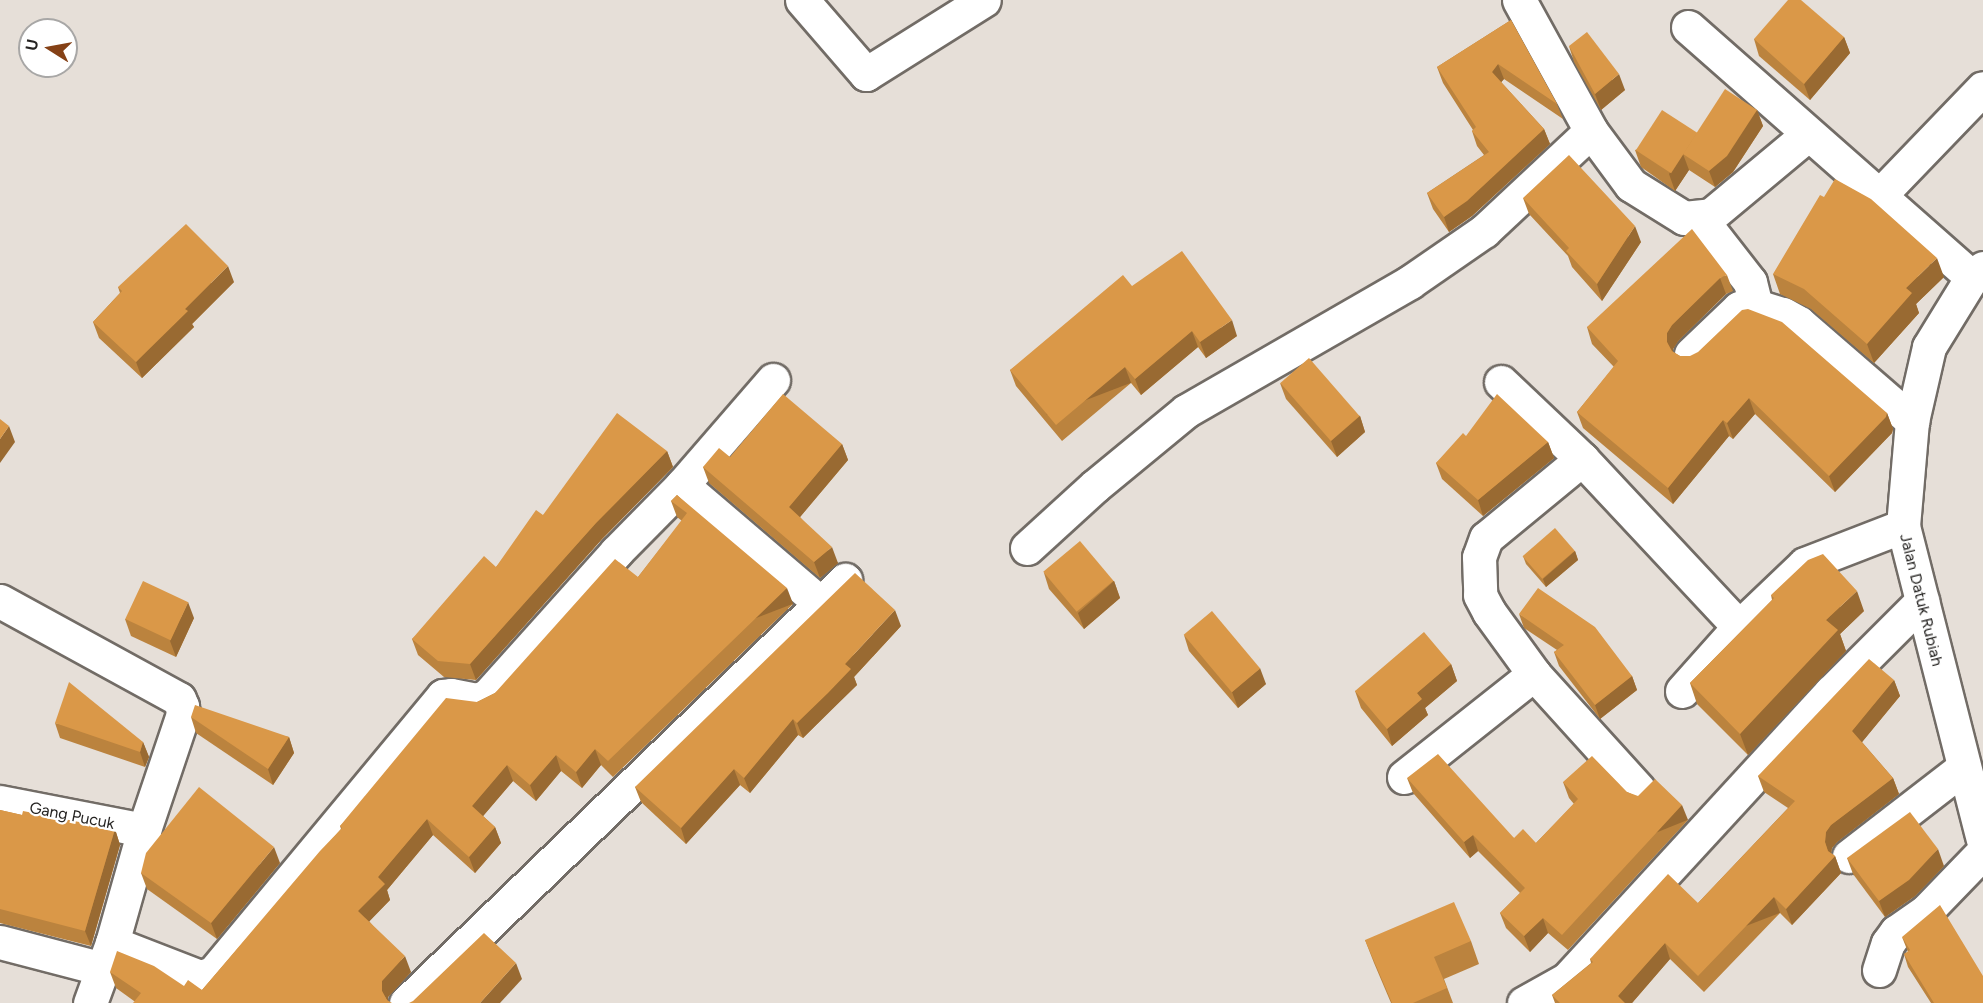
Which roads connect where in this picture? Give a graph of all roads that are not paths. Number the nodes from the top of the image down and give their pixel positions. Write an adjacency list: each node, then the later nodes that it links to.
1 (802, 0): 2 (street)
2 (984, 0)
3 (1520, 0): 6 (street)
4 (1688, 27): 7 (street)
5 (1983, 88): 8 (street)
6 (1592, 131): 9 (street); 19 (street)
7 (1807, 135): 8 (street); 9 (street)
8 (1878, 196): 10 (street)
9 (1700, 218): 11 (street)
10 (1977, 273): 15 (street, Jalan Datuk Rubiah)
11 (1756, 306): 12 (street); 15 (street)
12 (1691, 354)
13 (773, 380): 17 (street)
14 (1501, 382): 16 (street)
15 (1912, 421): 18 (street, Jalan Datuk Rubiah)
16 (1582, 459): 24 (street); 25 (street)
17 (682, 485): 23 (street); 36 (street)
18 (1903, 526): 22 (street, Jalan Datuk Rubiah); 24 (street)
19 (1027, 548)
20 (845, 580): 23 (street)
21 (0, 601): 31 (street)
22 (1922, 601): 27 (street, Jalan Datuk Rubiah); 40 (street)
23 (820, 603): 39 (street)
24 (1739, 627): 26 (street)
25 (1534, 674): 28 (street); 29 (street)
26 (1682, 691)
27 (1964, 767): 32 (street, Jalan Datuk Rubiah); 34 (street)
28 (1404, 777)
29 (1639, 790)
30 (0, 802): 31 (street, Gang Pucuk)
31 (144, 830): 36 (street)
32 (1983, 839)
33 (1983, 852): 37 (street)
34 (1849, 856)
35 (0, 942): 36 (street)
36 (108, 956): 38 (street)
37 (1879, 970)
38 (90, 1003)
39 (406, 1003)
40 (1527, 1003)

